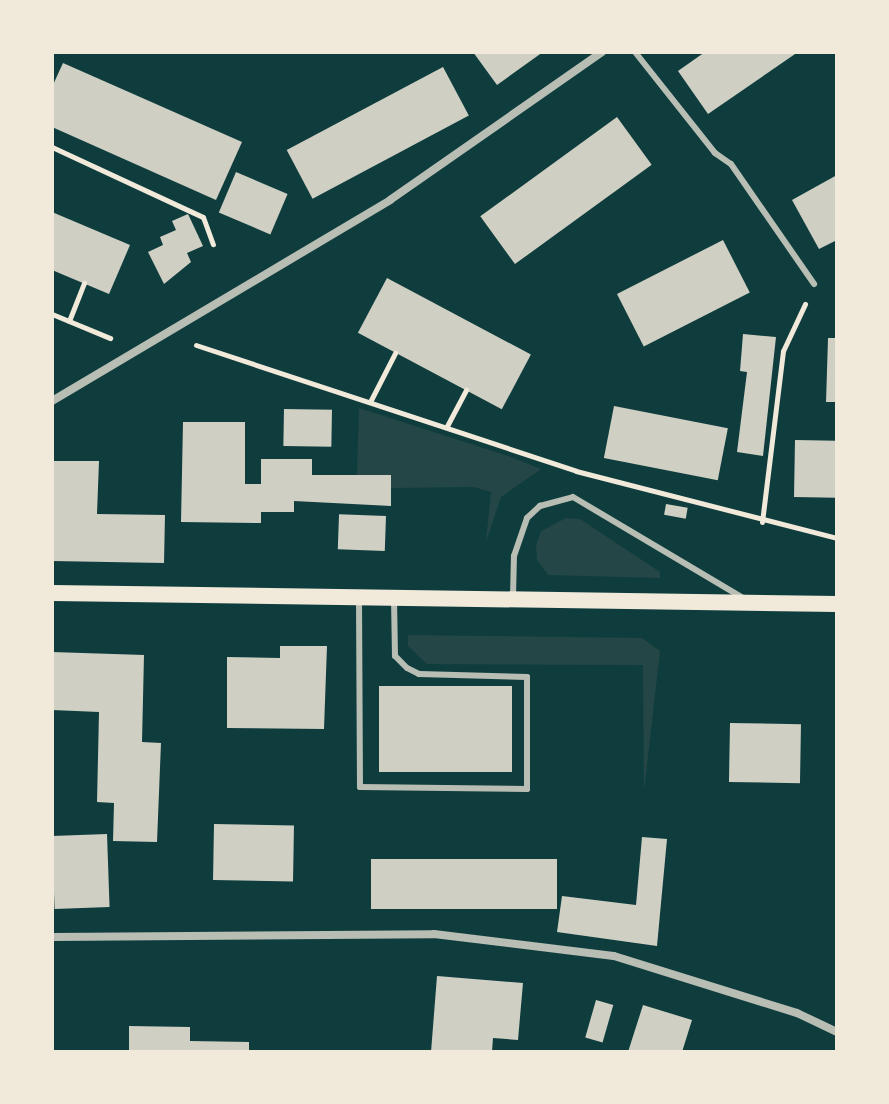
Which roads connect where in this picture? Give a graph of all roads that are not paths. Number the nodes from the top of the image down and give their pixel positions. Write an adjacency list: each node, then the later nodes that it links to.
1 (602, 52): 4 (street)
2 (635, 52): 3 (lane)
3 (814, 284)
4 (52, 401)
5 (52, 593): 8 (main road)
6 (513, 596): 7 (main road); 9 (main road); 9 (lane)
7 (394, 597): 8 (main road); 8 (lane)
8 (359, 598)
9 (748, 600): 10 (main road)
10 (837, 604)
11 (52, 937): 12 (street)
12 (837, 1032)

